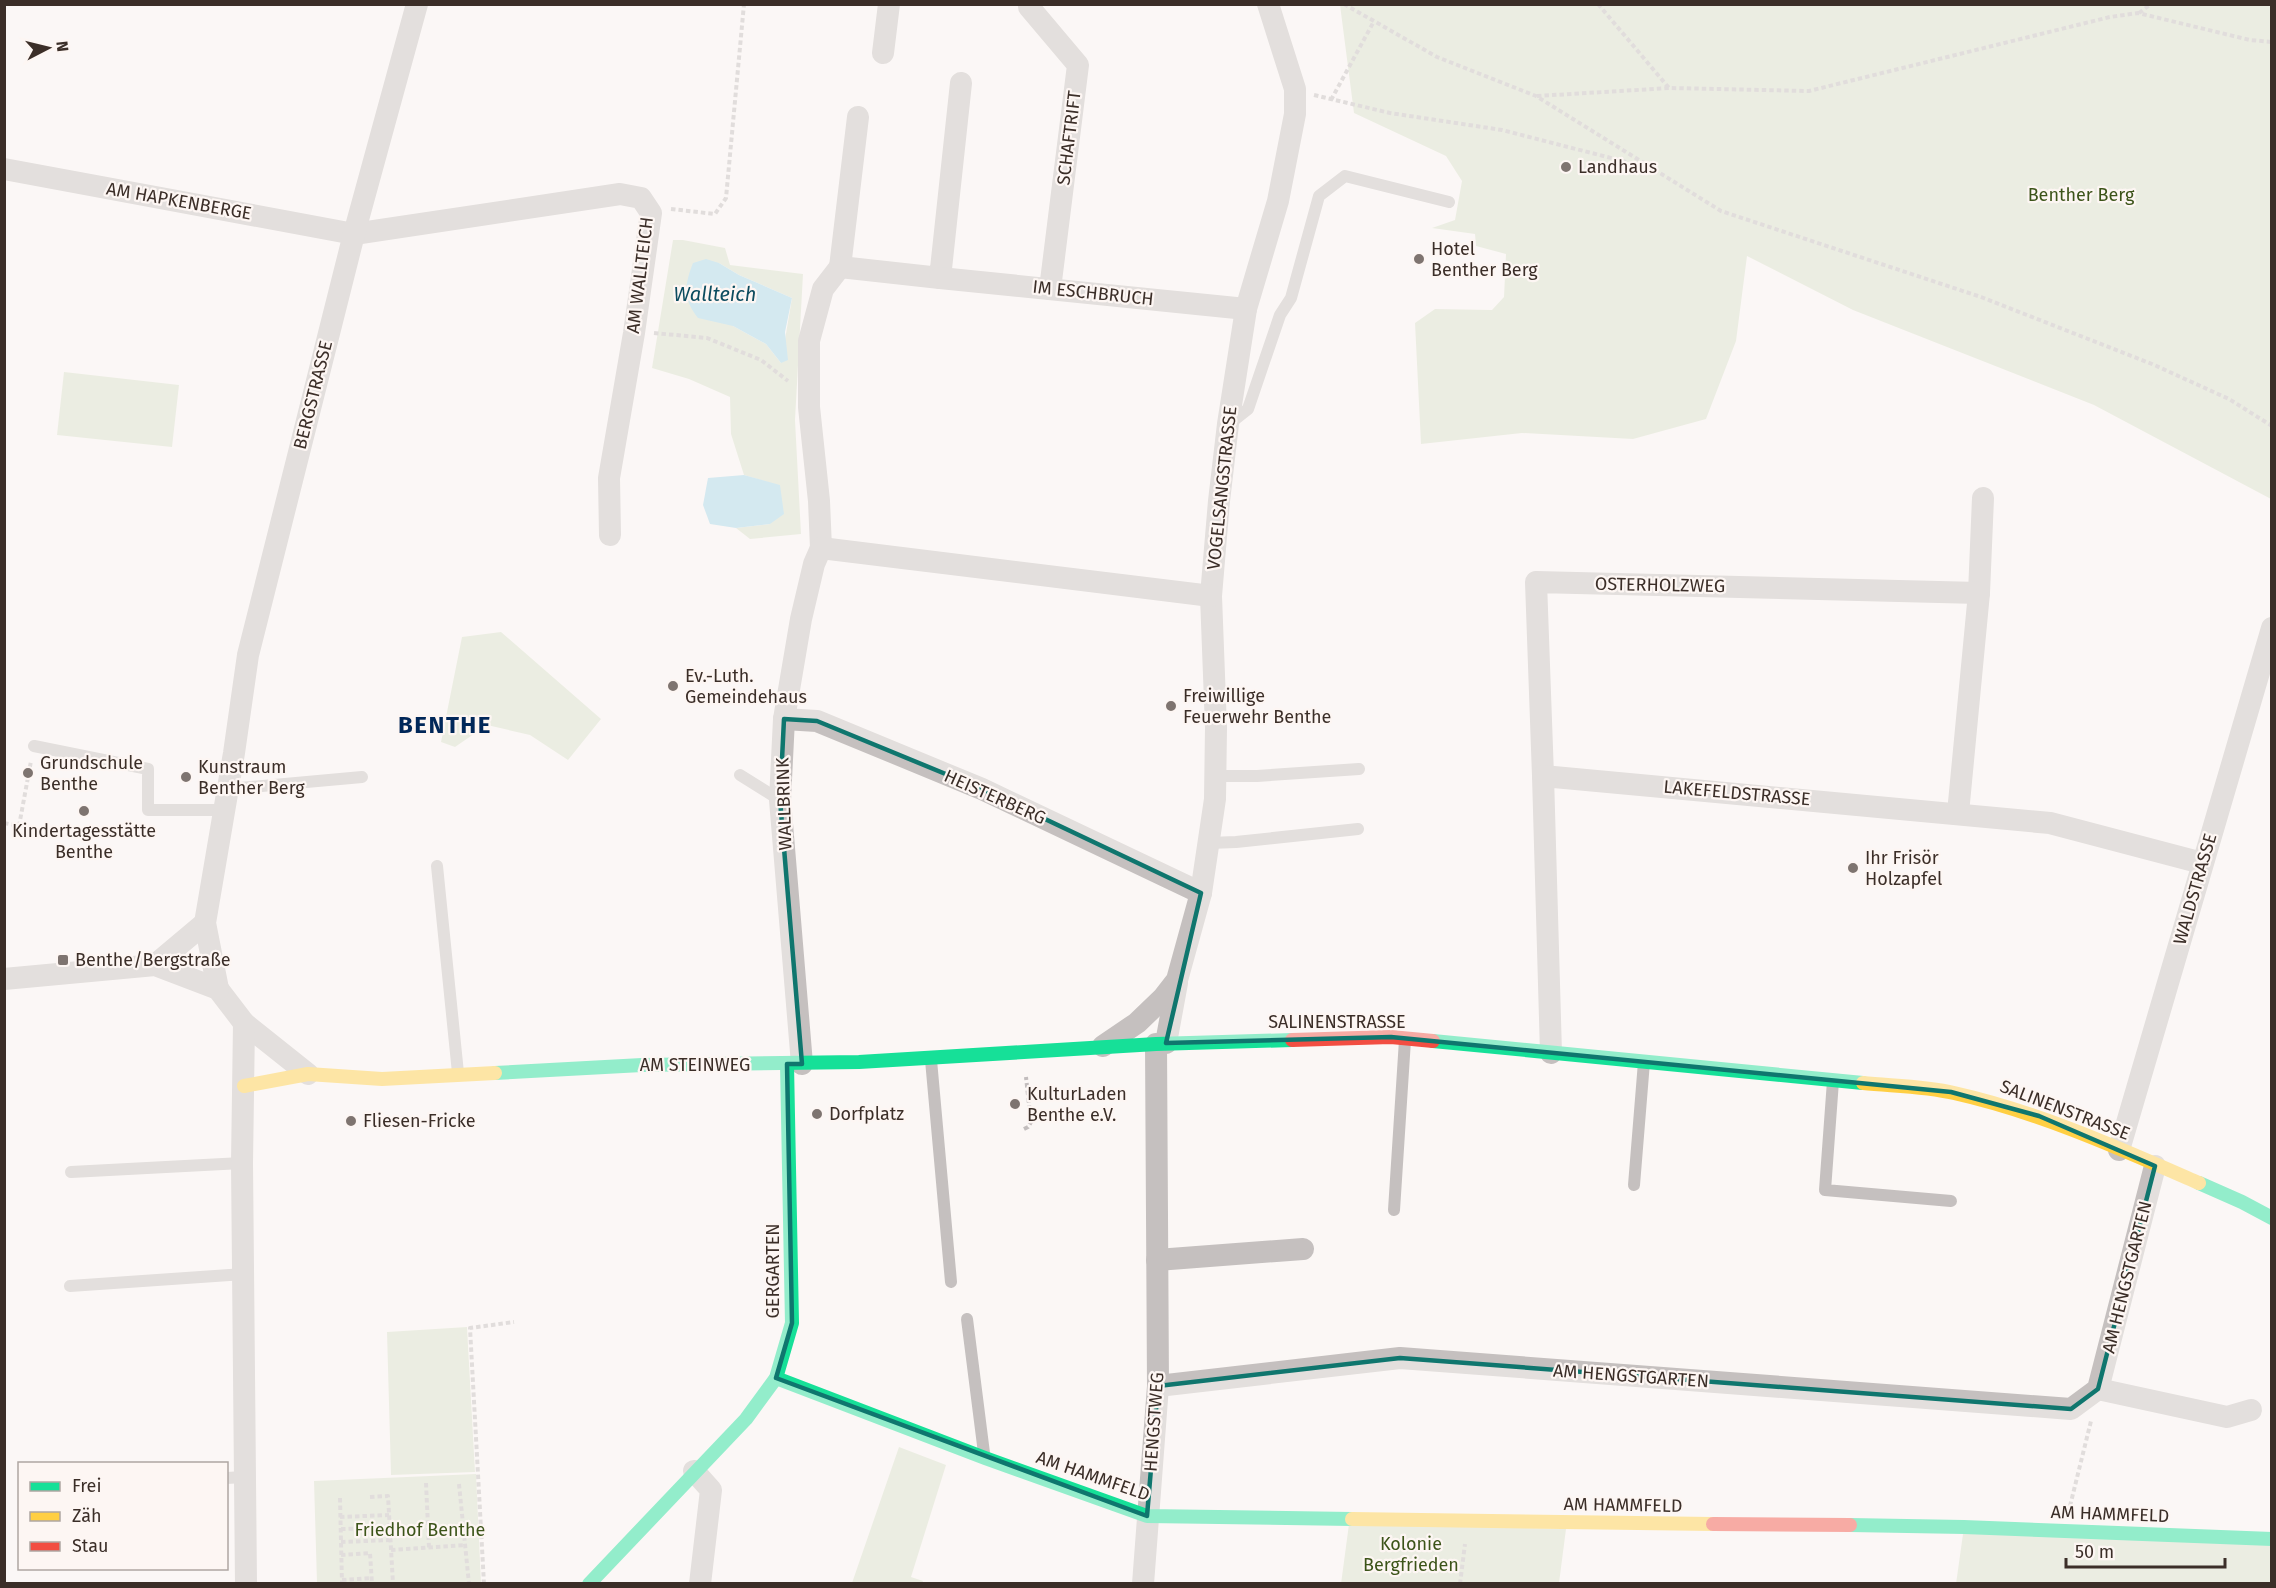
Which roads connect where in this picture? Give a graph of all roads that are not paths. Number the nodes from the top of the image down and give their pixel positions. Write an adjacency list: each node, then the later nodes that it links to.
1 (417, 4): 10 (street, BERGSTRASSE)
2 (889, 4): 5 (street)
3 (1268, 4): 14 (street, VOGELSANGSTRASSE)
4 (1028, 6): 13 (street, SCHAFTRIFT)
5 (883, 53)
6 (961, 83): 12 (street)
7 (858, 117): 11 (street)
8 (4, 169): 10 (street, AM HAPKENBERGE)
9 (1449, 202): 15 (lane)
10 (354, 234): 17 (street, AM WALLTEICH); 29 (street, BERGSTRASSE)
11 (840, 267): 12 (street, IM ESCHBRUCH); 18 (street, WALLBRINK)
12 (940, 278): 13 (street, IM ESCHBRUCH)
13 (1050, 289): 14 (street, IM ESCHBRUCH)
14 (1246, 309): 15 (street, VOGELSANGSTRASSE)
15 (1228, 424): 20 (street, VOGELSANGSTRASSE)
16 (1983, 498): 19 (street)
17 (610, 535)
18 (820, 548): 20 (street); 22 (street, WALLBRINK)
19 (1979, 593): 27 (street, OSTERHOLZWEG); 31 (street)
20 (1211, 596): 26 (street, VOGELSANGSTRASSE)
21 (2271, 628): 34 (street, WALDSTRASSE)
22 (784, 719): 30 (street, WALLBRINK); 36 (street, HEISTERBERG)
23 (34, 746): 29 (lane)
24 (1359, 769): 26 (lane)
25 (740, 775): 30 (lane)
26 (1216, 776): 33 (street, VOGELSANGSTRASSE)
27 (1543, 776): 31 (street, LAKEFELDSTRASSE); 46 (street)
28 (362, 777): 29 (lane)
29 (226, 799): 37 (street, BERGSTRASSE)
30 (780, 800): 49 (street, WALLBRINK)
31 (1958, 813): 34 (street, LAKEFELDSTRASSE)
32 (1358, 829): 33 (lane)
33 (1209, 843): 36 (street, VOGELSANGSTRASSE)
34 (2202, 862): 54 (street, WALDSTRASSE)
35 (436, 866): 51 (lane)
36 (1201, 893): 40 (street, VOGELSANGSTRASSE)
37 (205, 923): 38 (street); 41 (street, BERGSTRASSE)
38 (155, 965): 39 (street); 41 (street)
39 (4, 979)
40 (1178, 980): 44 (street, VOGELSANGSTRASSE); 45 (street, VOGELSANGSTRASSE)
41 (218, 989): 42 (street)
42 (244, 1023): 50 (street); 53 (street)
43 (1405, 1038): 44 (street, SALINENSTRASSE); 46 (street, SALINENSTRASSE); 60 (lane)
44 (1161, 1044): 45 (street, SALINENSTRASSE); 63 (street, HENGSTWEG)
45 (1102, 1047): 47 (street, AM STEINWEG)
46 (1551, 1053): 48 (street, SALINENSTRASSE)
47 (931, 1059): 49 (street, AM STEINWEG); 65 (lane)
48 (1644, 1061): 52 (street, SALINENSTRASSE); 58 (lane)
49 (795, 1064): 51 (street, AM STEINWEG); 68 (street, GERGARTEN)
50 (308, 1074): 51 (street, AM STEINWEG); 53 (street, AM STEINWEG)
51 (459, 1074)
52 (1833, 1080): 54 (street, SALINENSTRASSE); 59 (lane)
53 (244, 1086): 55 (street)
54 (2119, 1150): 56 (street, SALINENSTRASSE)
55 (242, 1162): 57 (lane); 64 (street)
56 (2156, 1166): 61 (street, SALINENSTRASSE); 70 (street, AM HENGSTGARTEN)
57 (71, 1172)
58 (1634, 1185)
59 (1951, 1201)
60 (1394, 1210)
61 (2271, 1218)
62 (1303, 1249): 63 (street)
63 (1157, 1260): 69 (street, HENGSTWEG)
64 (244, 1274): 66 (lane); 74 (street)
65 (951, 1282)
66 (70, 1286)
67 (967, 1319): 72 (lane)
68 (776, 1378): 72 (street, AM HAMMFELD); 73 (street, GERGARTEN)
69 (1158, 1386): 70 (street, AM HENGSTGARTEN); 75 (street, HENGSTWEG)
70 (2098, 1389): 71 (street)
71 (2251, 1410)
72 (985, 1458): 75 (street, AM HAMMFELD)
73 (694, 1471): 78 (street, GERGARTEN); 79 (street)
74 (236, 1477): 77 (street)
75 (1147, 1516): 76 (street, AM HAMMFELD); 80 (street, HENGSTWEG)
76 (2271, 1539)
77 (246, 1584)
78 (589, 1584)
79 (700, 1584)
80 (1143, 1584)

